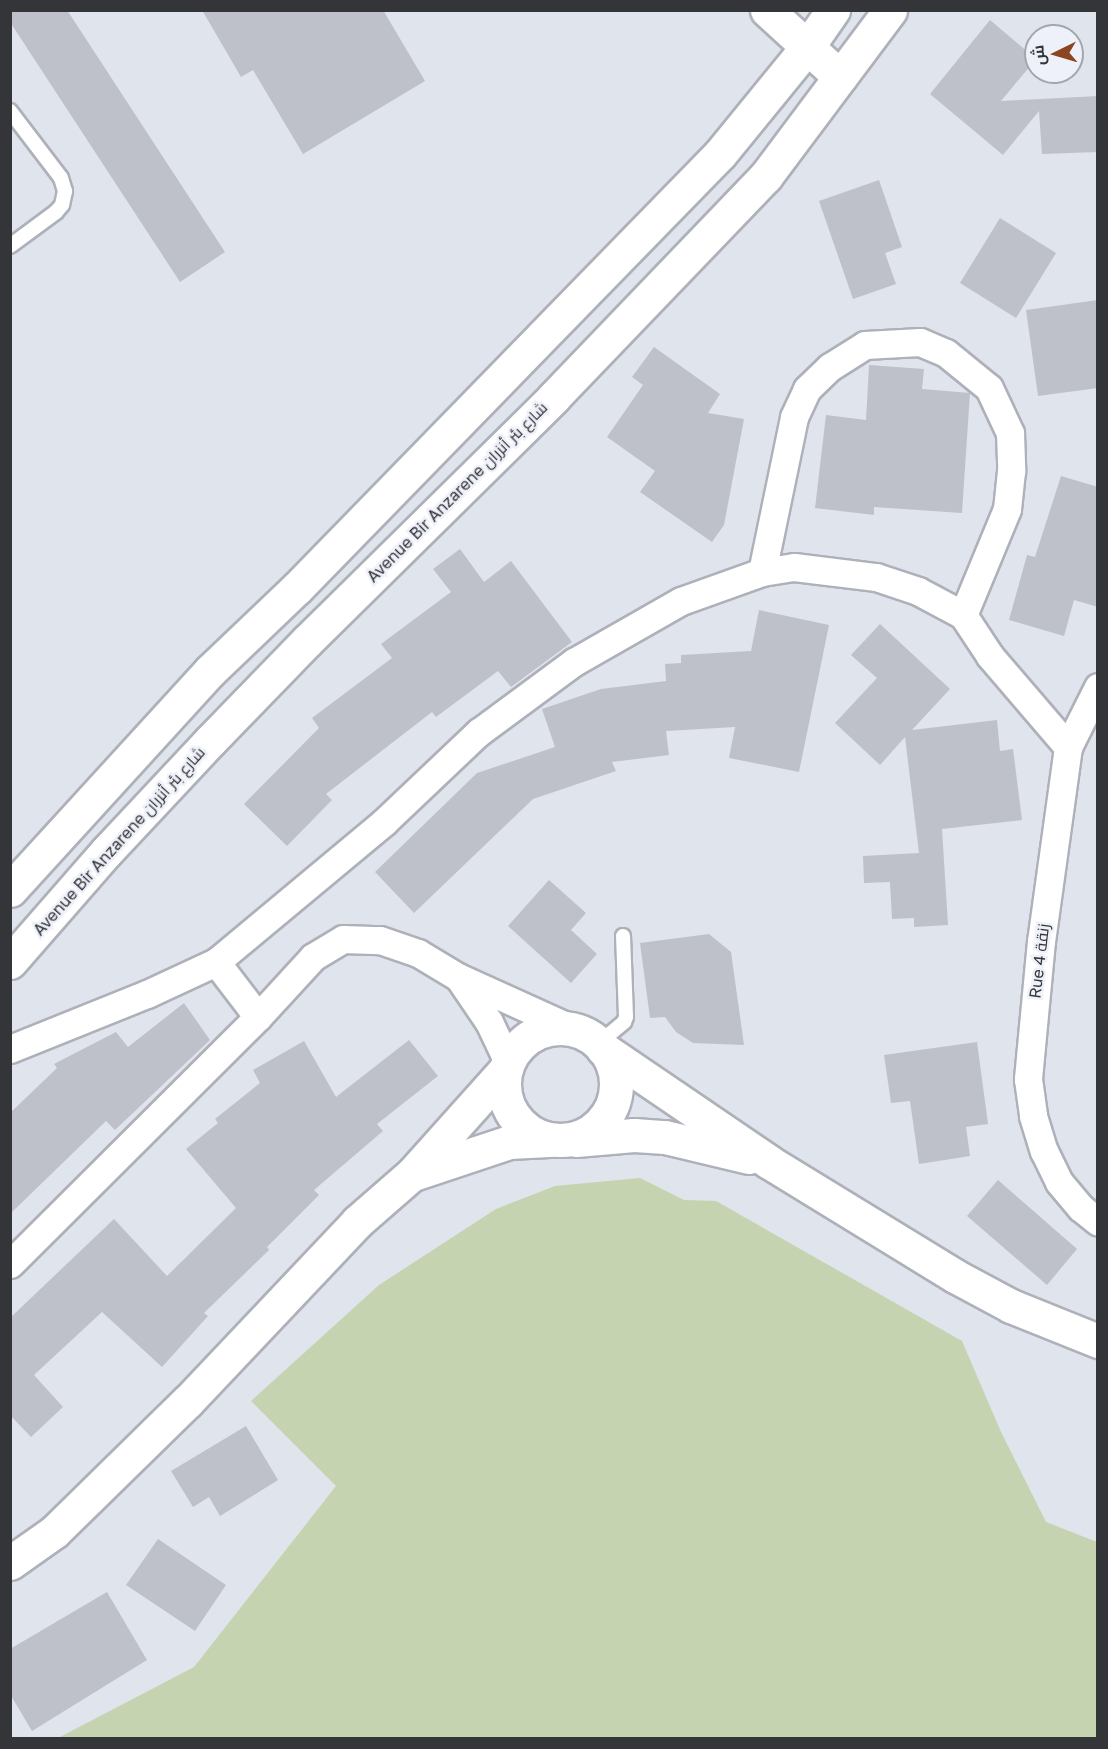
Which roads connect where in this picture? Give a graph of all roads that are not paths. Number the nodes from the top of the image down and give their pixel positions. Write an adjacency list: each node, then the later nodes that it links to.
1 (767, 10): 4 (main road)
2 (833, 10): 4 (main road)
3 (891, 10): 5 (main road, Avenue Bir Anzarene شارع بئر أنزران)
4 (808, 46): 5 (main road); 12 (main road)
5 (840, 77): 15 (main road, Avenue Bir Anzarene شارع بئر أنزران)
6 (10, 111): 7 (lane)
7 (10, 246)
8 (762, 572): 9 (street); 9 (street); 14 (street)
9 (963, 615): 11 (street)
10 (1098, 687): 11 (street, Rue 4 زنقة)
11 (1068, 747): 24 (street, Rue 4 زنقة)
12 (10, 890)
13 (623, 936): 18 (lane)
14 (216, 962): 17 (street); 19 (street)
15 (10, 963)
16 (458, 977): 17 (street); 18 (street); 20 (street)
17 (258, 1017): 25 (street)
18 (593, 1041): 20 (main road); 21 (main road); 22 (main road)
19 (10, 1049)
20 (506, 1066): 21 (main road); 23 (main road)
21 (558, 1140): 22 (main road); 23 (main road)
22 (769, 1162): 26 (main road)
23 (412, 1174): 27 (main road)
24 (1098, 1222)
25 (10, 1264)
26 (1098, 1341)
27 (10, 1563)

